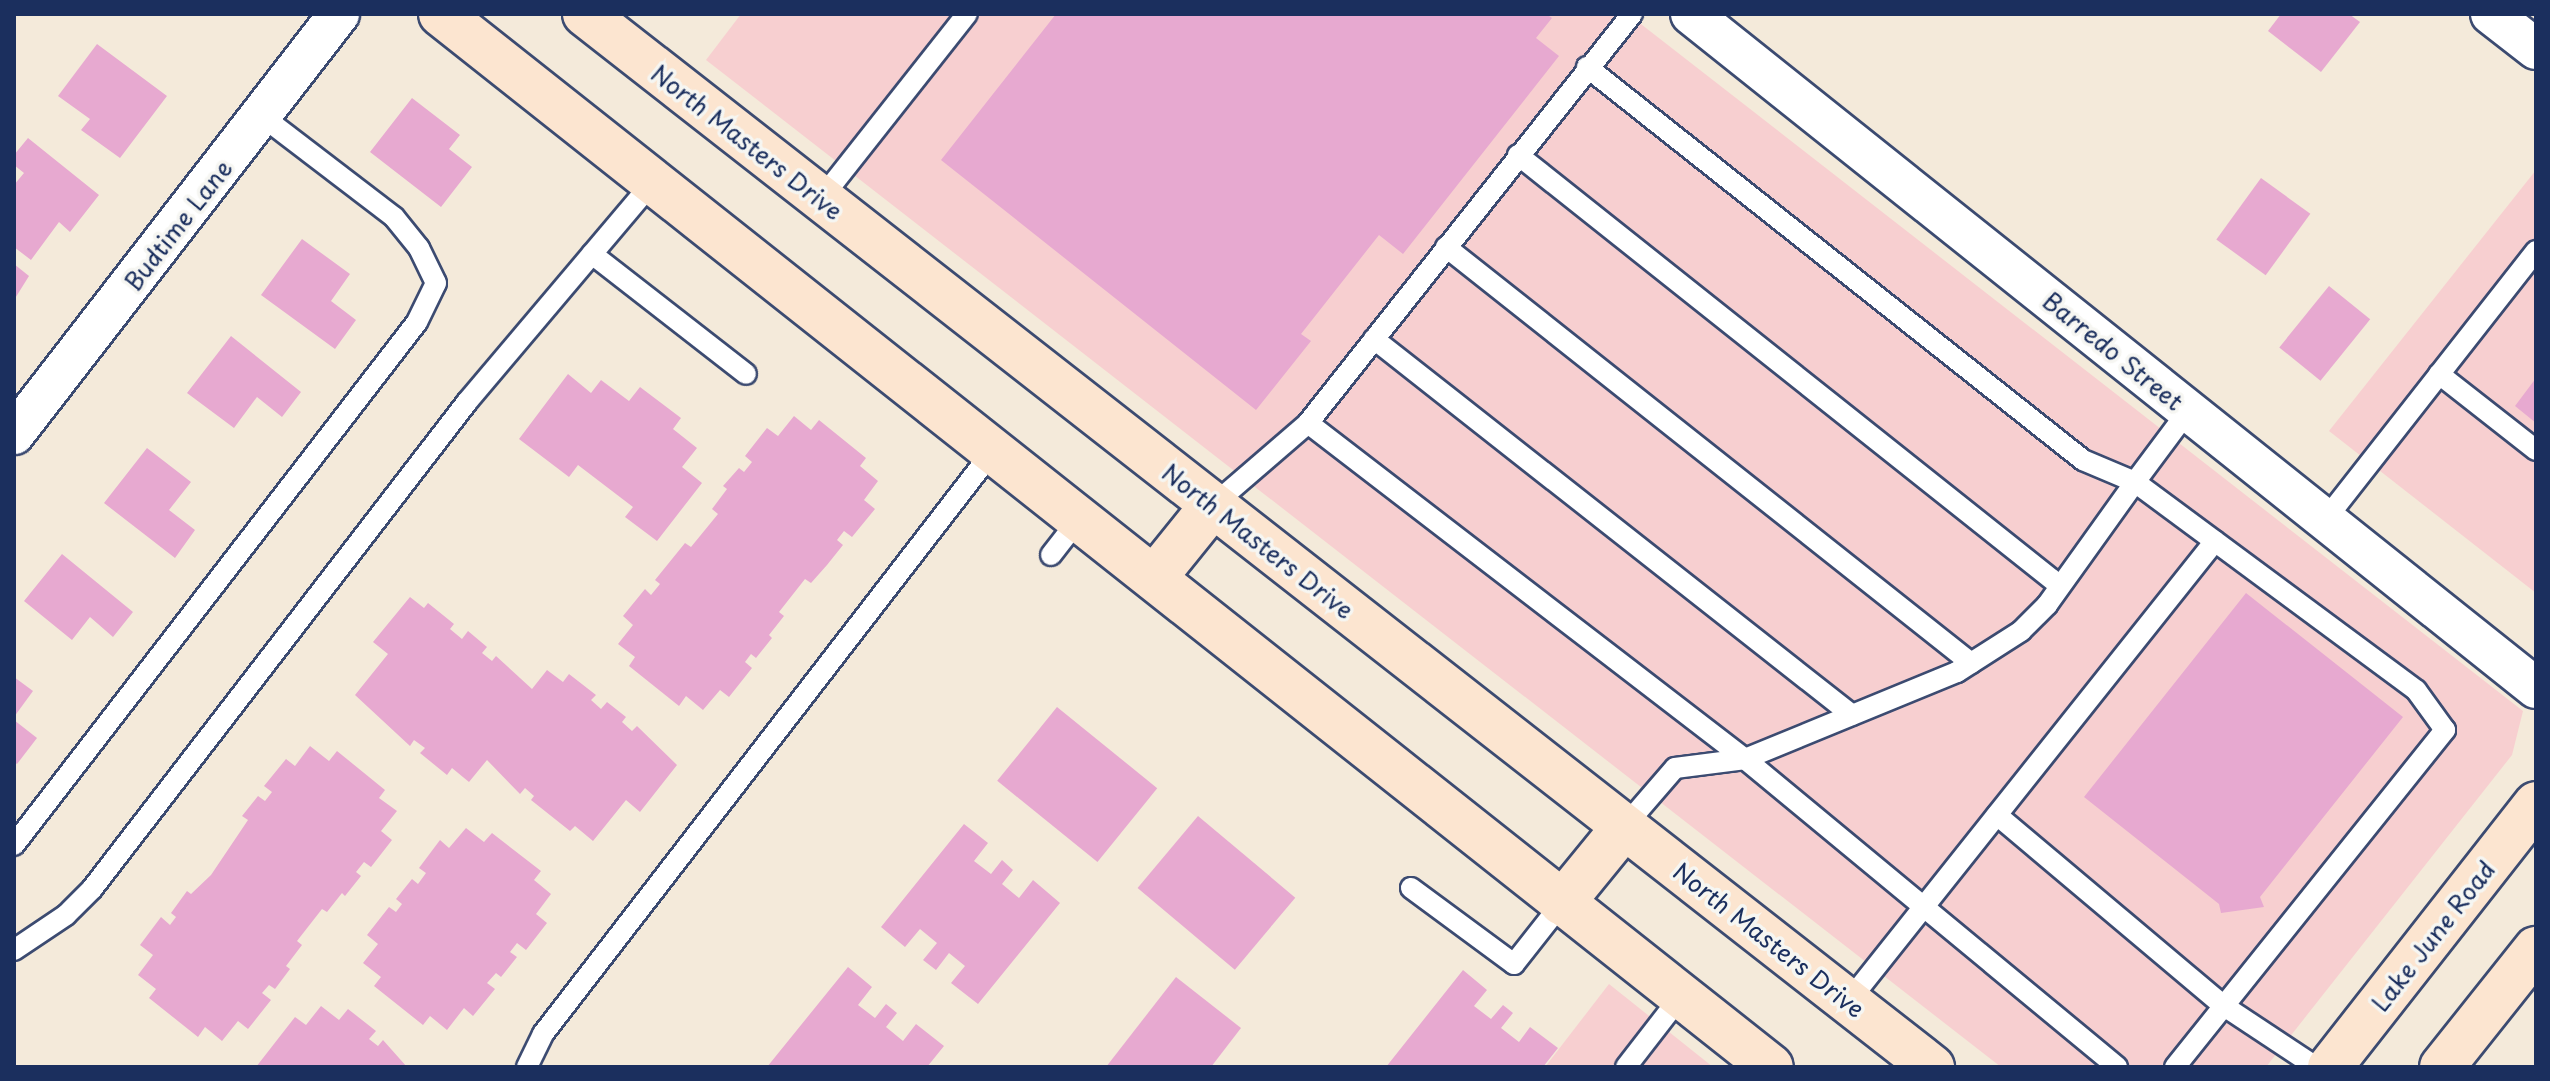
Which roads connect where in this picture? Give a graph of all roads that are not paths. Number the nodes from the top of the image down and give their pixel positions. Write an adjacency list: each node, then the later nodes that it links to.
1 (339, 14): 10 (street, Budtime Lane)
2 (441, 14): 12 (main road)
3 (585, 14): 13 (main road, North Masters Drive)
4 (967, 14): 13 (lane)
5 (1632, 14): 9 (lane)
6 (1691, 14): 20 (street, Barredo Street)
7 (2491, 14): 8 (street)
8 (2536, 49)
9 (1587, 67): 11 (lane); 25 (lane)
10 (263, 117): 22 (street, Budtime Lane); 40 (lane)
11 (1518, 155): 14 (lane); 32 (lane)
12 (653, 182): 16 (lane); 24 (main road)
13 (820, 200): 26 (main road, North Masters Drive)
14 (1446, 247): 17 (lane); 33 (lane)
15 (2536, 251): 19 (lane)
16 (592, 254): 18 (lane); 45 (lane)
17 (1374, 339): 21 (lane); 35 (lane)
18 (746, 374)
19 (2439, 374): 23 (lane); 28 (lane)
20 (2188, 411): 25 (lane); 28 (street, Barredo Street)
21 (1308, 423): 26 (lane); 36 (lane)
22 (14, 434)
23 (2536, 450)
24 (993, 451): 27 (main road); 49 (lane)
25 (2135, 482): 29 (lane); 32 (lane)
26 (1212, 506): 31 (main road); 39 (main road, North Masters Drive)
27 (1079, 519): 30 (lane); 31 (main road)
28 (2325, 520): 34 (street, Barredo Street)
29 (2215, 541): 38 (lane); 48 (lane)
30 (1051, 555)
31 (1154, 578): 42 (main road)
32 (2059, 585): 33 (lane)
33 (1971, 663): 35 (lane)
34 (2536, 688)
35 (1852, 715): 36 (lane)
36 (1745, 759): 39 (lane); 43 (lane)
37 (2536, 804): 56 (main road, Lake June Road)
38 (1997, 815): 43 (lane); 48 (lane)
39 (1624, 827): 42 (main road); 47 (main road, North Masters Drive)
40 (14, 845)
41 (1411, 888): 42 (lane)
42 (1562, 903): 46 (main road)
43 (1922, 908): 47 (lane); 53 (lane)
44 (2536, 949): 57 (main road)
45 (14, 950)
46 (1681, 996): 50 (lane); 51 (main road)
47 (1848, 1002): 52 (main road, North Masters Drive)
48 (2224, 1006): 54 (lane); 55 (lane)
49 (527, 1067)
50 (1626, 1067)
51 (1771, 1067)
52 (1932, 1067)
53 (2117, 1067)
54 (2175, 1067)
55 (2316, 1067)
56 (2330, 1067)
57 (2442, 1067)

